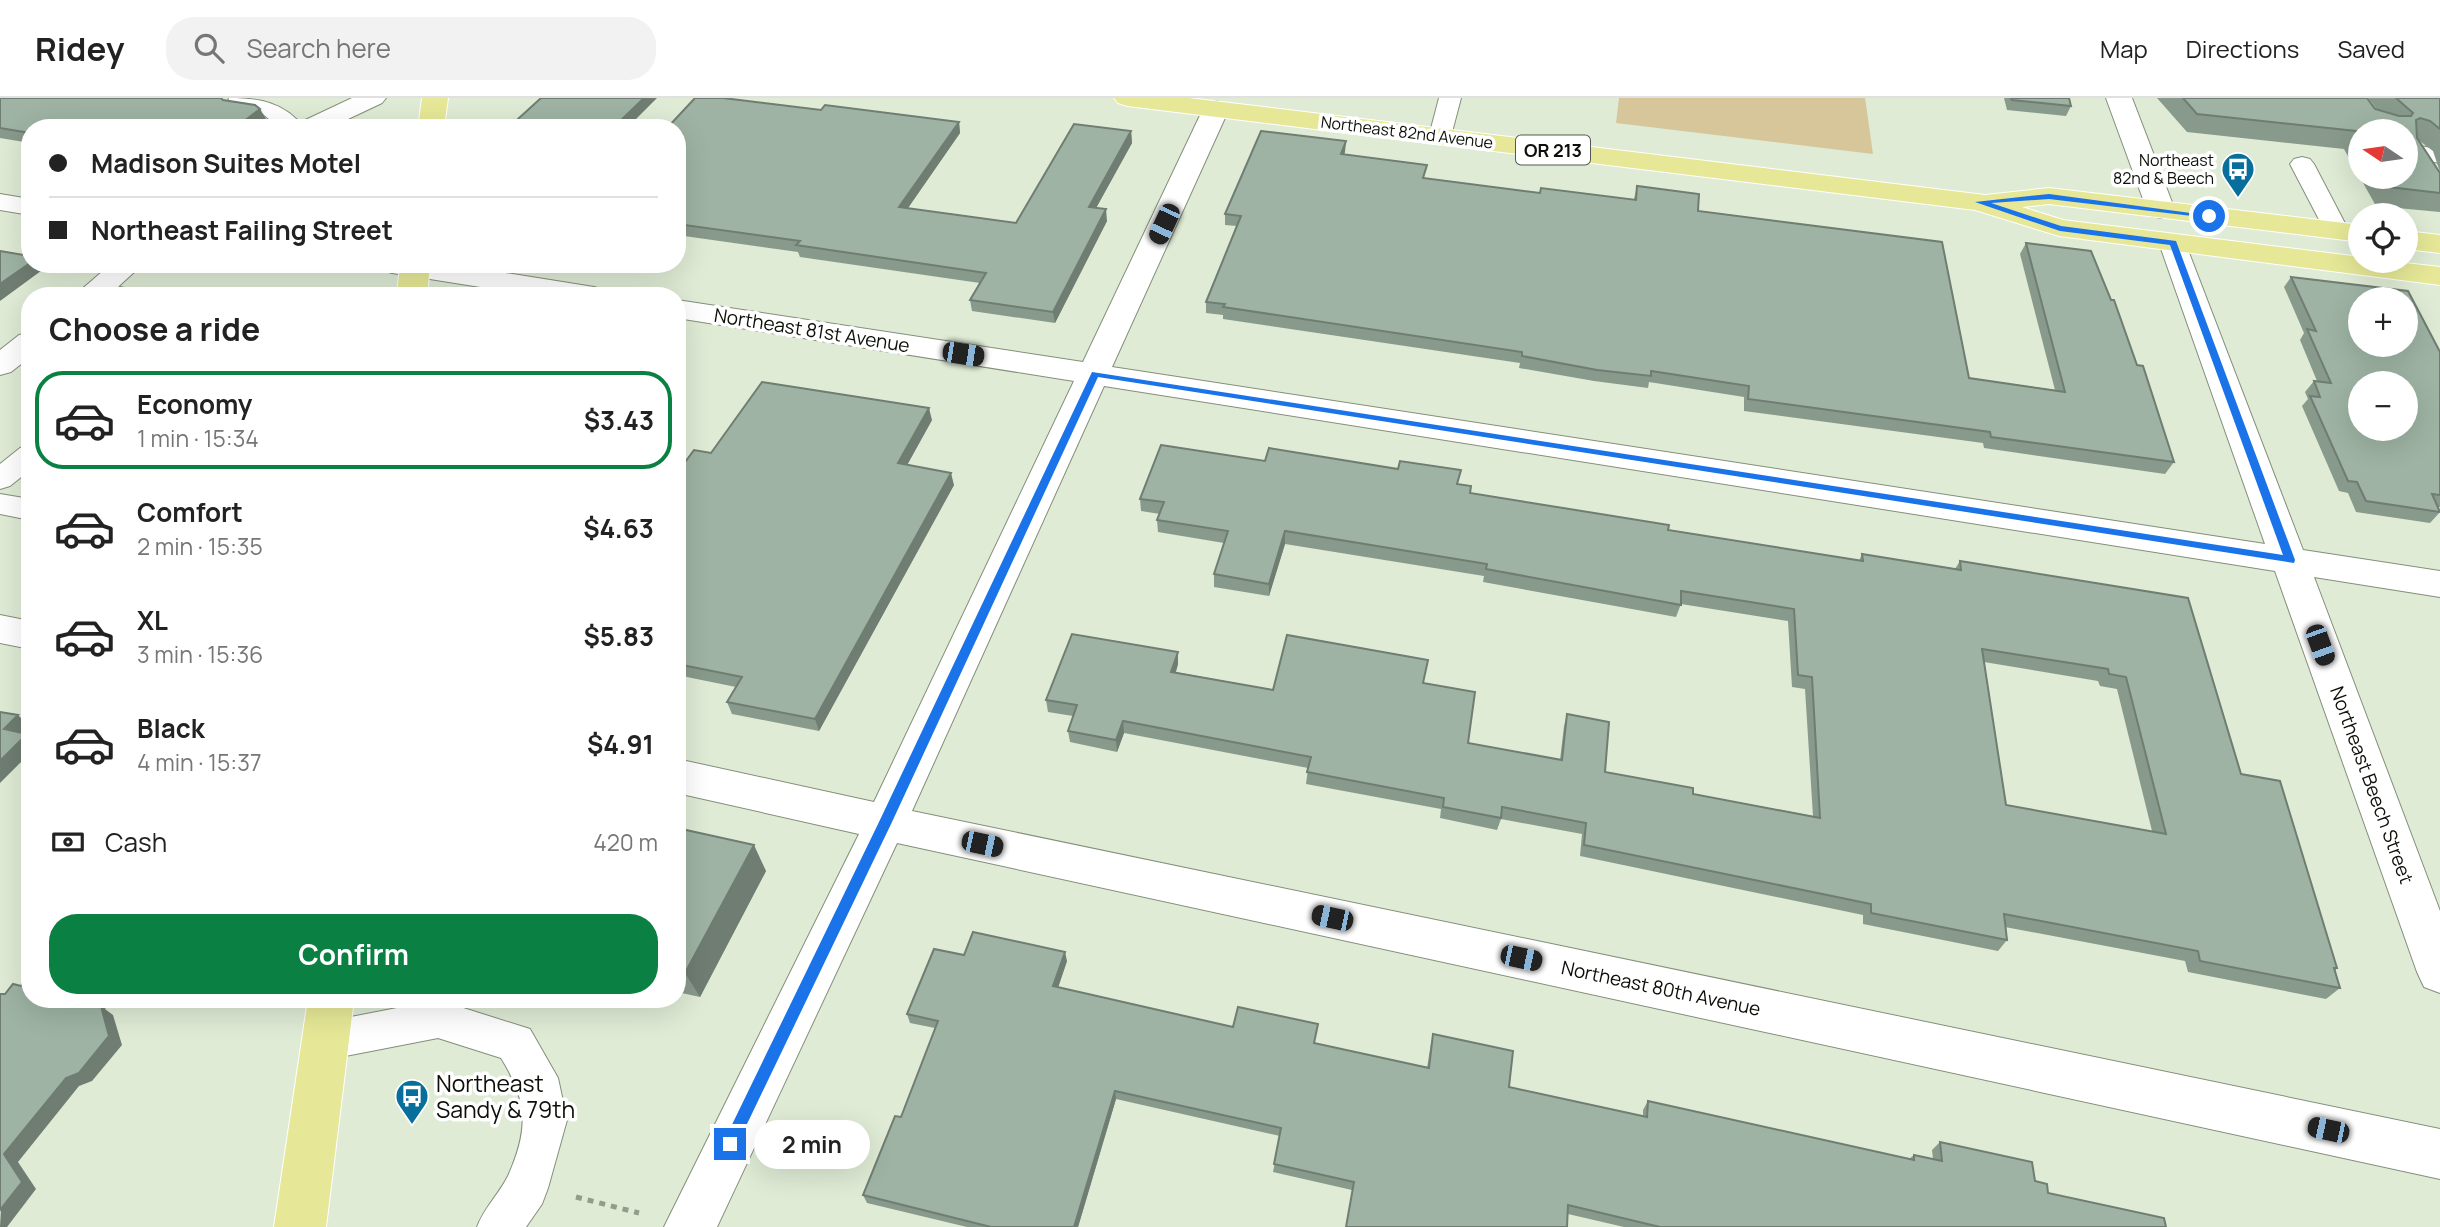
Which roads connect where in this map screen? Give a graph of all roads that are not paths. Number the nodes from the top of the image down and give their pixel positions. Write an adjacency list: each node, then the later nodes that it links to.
1 (240, 98): 8 (lane)
2 (373, 98): 9 (street)
3 (435, 98): 10 (main road)
4 (1127, 98): 7 (main road, Northeast 82nd Avenue / OR 213)
5 (1450, 98): 11 (lane)
6 (2119, 98): 18 (street)
7 (1216, 109): 11 (main road, Northeast 82nd Avenue / OR 213); 32 (street)
8 (282, 119)
9 (328, 119)
10 (432, 119)
11 (1440, 136): 16 (main road, Northeast 82nd Avenue / OR 213)
12 (2422, 151): 14 (lane)
13 (2302, 164): 19 (lane)
14 (2435, 181)
15 (0, 202): 17 (street)
16 (1979, 202): 18 (main road, Northeast 82nd Avenue / OR 213); 22 (main road, Northeast 82nd Avenue / OR 213)
17 (21, 206)
18 (2161, 210): 20 (main road, Northeast 82nd Avenue / OR 213)
19 (2348, 232)
20 (2348, 233)
21 (2418, 241): 23 (main road)
22 (2173, 243): 26 (main road, Northeast 82nd Avenue / OR 213); 37 (street, Northeast Beech Street)
23 (2440, 244)
24 (118, 273): 27 (street)
25 (408, 273): 28 (street)
26 (2440, 276)
27 (100, 287)
28 (521, 287)
29 (686, 310): 32 (street, Northeast 81st Avenue)
30 (21, 349): 31 (street)
31 (0, 365)
32 (1095, 374): 37 (street, Northeast 81st Avenue); 42 (street)
33 (21, 462): 34 (lane)
34 (0, 479)
35 (0, 504): 36 (lane)
36 (21, 508)
37 (2290, 560): 38 (street, Northeast 81st Avenue); 43 (street, Northeast Beech Street)
38 (2440, 584)
39 (0, 629): 40 (street)
40 (21, 633)
41 (686, 778): 42 (street, Northeast 80th Avenue)
42 (886, 822): 45 (street, Northeast 80th Avenue); 48 (street)
43 (2440, 972)
44 (328, 1020): 46 (main road); 47 (lane)
45 (2440, 1154)
46 (300, 1227)
47 (499, 1227)
48 (690, 1227)

